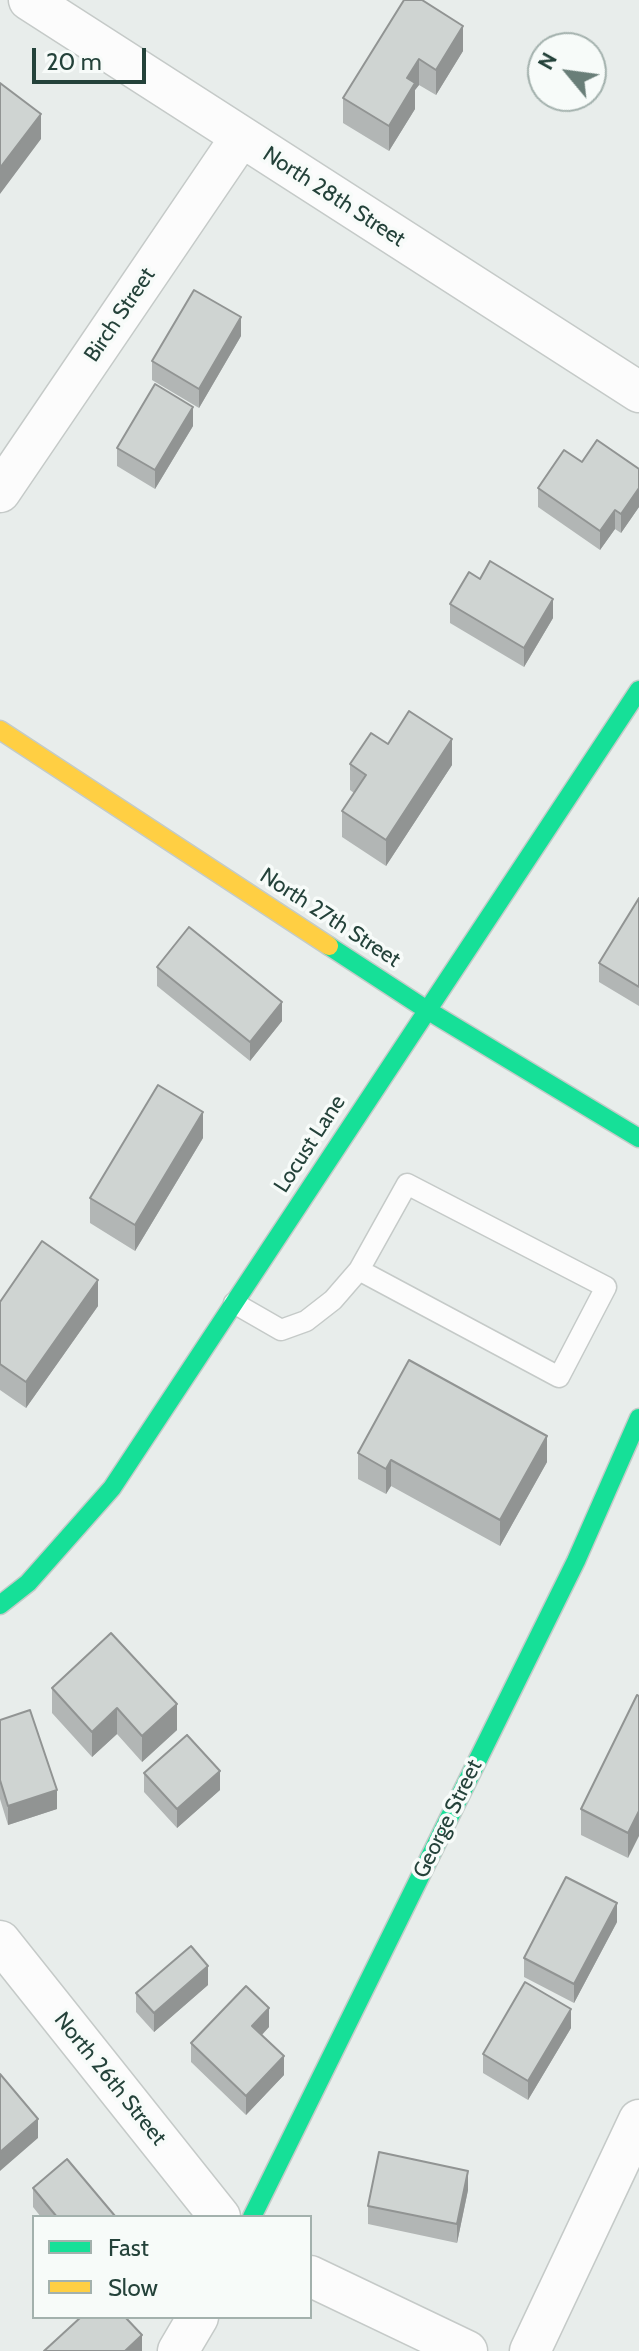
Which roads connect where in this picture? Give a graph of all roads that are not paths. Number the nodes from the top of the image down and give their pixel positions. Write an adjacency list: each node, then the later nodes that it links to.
1 (29, 0): 2 (street, North 28th Street)
2 (241, 137): 3 (street, North 28th Street); 4 (street, Birch Street)
3 (639, 392)
4 (0, 492)
5 (639, 690): 7 (street, Locust Lane)
6 (0, 730): 7 (street, North 27th Street)
7 (427, 1010): 8 (street, North 27th Street); 10 (street, Locust Lane)
8 (639, 1138)
9 (359, 1270): 9 (lane); 10 (lane)
10 (234, 1303): 12 (street, Locust Lane)
11 (639, 1418): 16 (street, George Street)
12 (0, 1605)
13 (0, 1941): 15 (street, North 26th Street)
14 (639, 2120): 21 (street)
15 (218, 2215)
16 (253, 2215)
17 (312, 2277): 20 (street)
18 (197, 2319): 19 (street)
19 (178, 2351)
20 (467, 2351)
21 (530, 2351)

